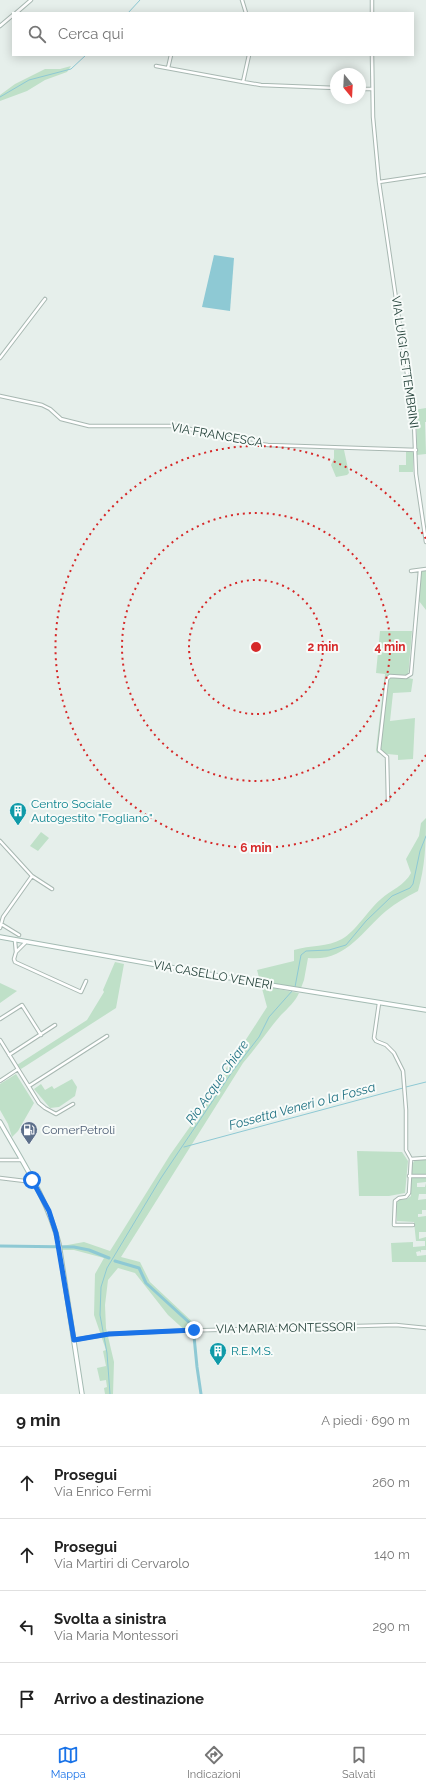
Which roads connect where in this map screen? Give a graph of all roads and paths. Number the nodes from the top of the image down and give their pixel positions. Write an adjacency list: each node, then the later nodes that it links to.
1 (31, 0): 4 (street)
2 (242, 0): 5 (street)
3 (372, 0): 6 (street)
4 (17, 12)
5 (246, 12)
6 (372, 12)
7 (12, 16): 8 (street)
8 (0, 26)
9 (171, 56): 13 (street)
10 (249, 56): 14 (street)
11 (372, 56): 17 (street, VIA LUIGI SETTEMBRINI)
12 (156, 66): 13 (street)
13 (168, 68): 14 (street)
14 (243, 82): 15 (street)
15 (330, 88)
16 (366, 89): 17 (street)
17 (372, 89): 19 (street, VIA LUIGI SETTEMBRINI)
18 (426, 175): 19 (street)
19 (379, 182): 23 (street, VIA LUIGI SETTEMBRINI)
20 (45, 300): 21 (street)
21 (0, 358)
22 (0, 396): 23 (street, VIA FRANCESCA)
23 (416, 450): 24 (street, VIA LUIGI SETTEMBRINI)
24 (426, 542)
25 (426, 569): 26 (street)
26 (420, 570): 27 (street); 28 (street)
27 (411, 571)
28 (388, 800)
29 (0, 841): 30 (street)
30 (32, 876): 31 (street); 32 (street)
31 (52, 889)
32 (0, 926): 33 (street)
33 (19, 936)
34 (0, 938): 35 (street, VIA CASELLO VENERI)
35 (15, 941): 36 (street, VIA CASELLO VENERI); 37 (street)
36 (25, 943): 37 (street); 39 (street, VIA CASELLO VENERI)
37 (16, 952): 38 (street)
38 (86, 981)
39 (379, 1003): 40 (street, VIA CASELLO VENERI); 53 (street)
40 (426, 1010)
41 (0, 1018): 43 (street)
42 (55, 1025): 43 (street)
43 (41, 1035): 46 (street)
44 (107, 1036): 49 (street)
45 (0, 1040): 46 (street)
46 (9, 1055): 47 (street)
47 (18, 1069): 48 (street); 49 (street)
48 (0, 1081)
49 (29, 1086): 50 (street)
50 (73, 1104)
51 (0, 1122): 55 (street)
52 (426, 1158): 53 (street)
53 (411, 1159): 56 (street)
54 (0, 1160): 55 (street)
55 (22, 1160): 59 (street)
56 (410, 1176): 57 (street); 60 (street)
57 (426, 1176)
58 (0, 1178): 59 (street)
59 (32, 1180): 62 (street)
60 (413, 1225)
61 (426, 1328): 62 (street, VIA MARIA MONTESSORI)
62 (74, 1340): 63 (street)
63 (82, 1394)

